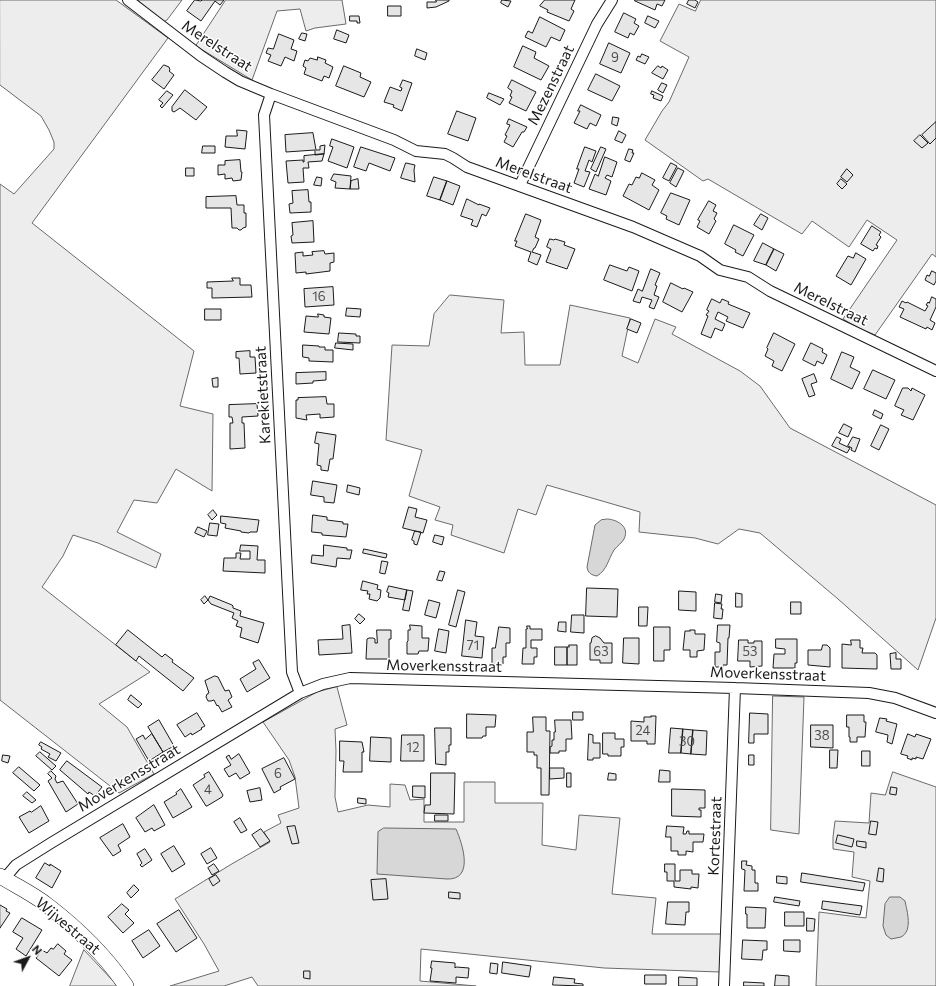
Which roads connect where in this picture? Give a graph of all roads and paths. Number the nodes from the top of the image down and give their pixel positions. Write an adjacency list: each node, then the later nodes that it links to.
1 (128, 0): 3 (street, Merelstraat)
2 (612, 0): 4 (street, Mezenstraat)
3 (271, 94): 4 (street, Merelstraat); 7 (street, Karekietstraat)
4 (520, 185): 5 (street, Merelstraat)
5 (936, 371)
6 (735, 688): 7 (street, Moverkensstraat); 8 (street, Moverkensstraat); 11 (street, Kortestraat)
7 (300, 693): 9 (street, Moverkensstraat)
8 (936, 713)
9 (2, 877): 10 (street, Wijvestraat)
10 (126, 986)
11 (724, 986)

